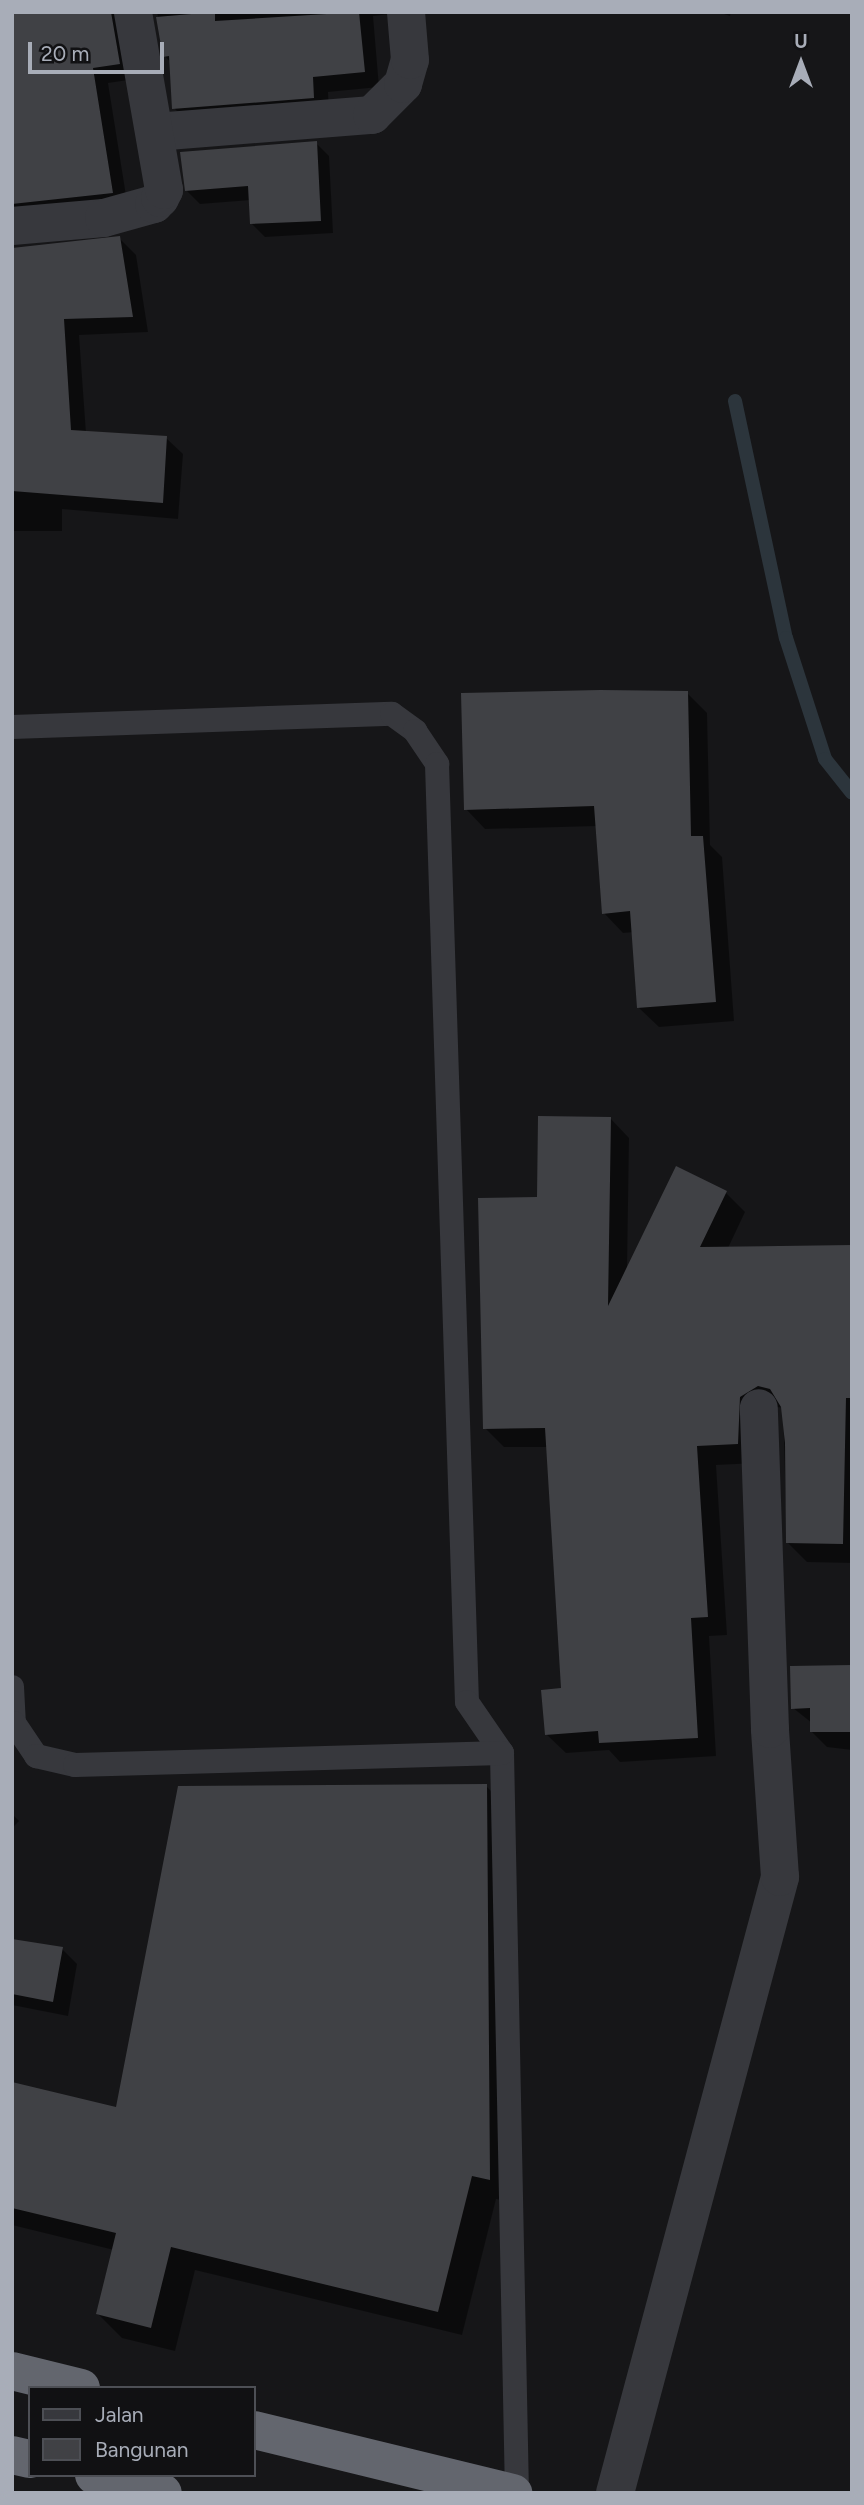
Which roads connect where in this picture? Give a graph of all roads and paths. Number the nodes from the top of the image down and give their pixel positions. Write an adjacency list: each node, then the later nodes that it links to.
1 (133, 12): 3 (street)
2 (406, 12): 3 (street)
3 (155, 132): 4 (street)
4 (12, 226)
5 (12, 727): 8 (lane)
6 (759, 1408): 15 (street)
7 (12, 1687): 8 (lane)
8 (502, 1753): 14 (lane)
9 (12, 2371): 10 (highway)
10 (73, 2386)
11 (256, 2430): 14 (highway)
12 (102, 2477): 13 (highway)
13 (163, 2493)
14 (515, 2493)
15 (615, 2493)

